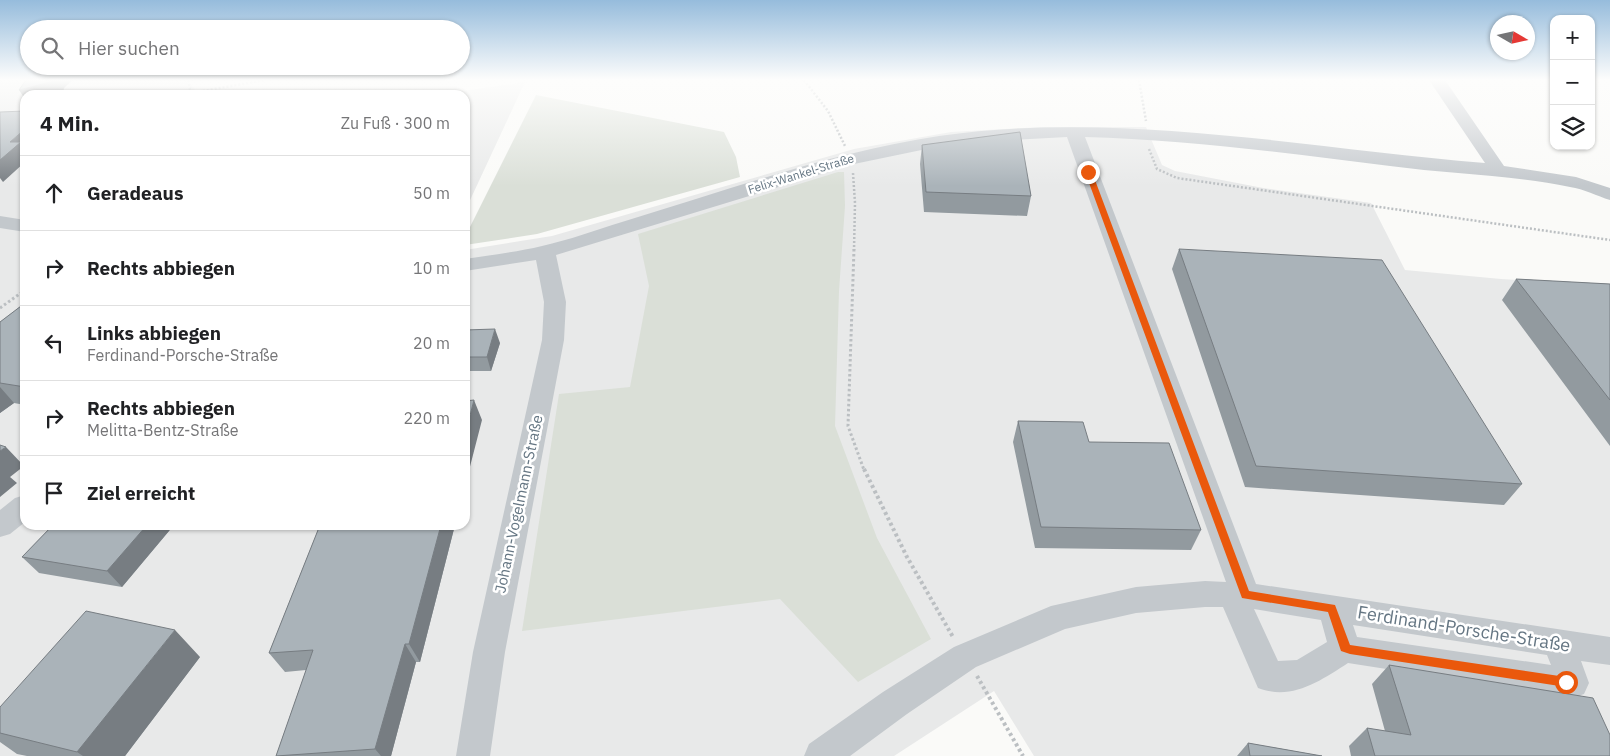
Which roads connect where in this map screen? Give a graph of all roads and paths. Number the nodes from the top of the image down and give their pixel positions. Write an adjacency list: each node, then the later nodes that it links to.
1 (831, 115): 5 (path)
2 (1145, 115): 6 (path)
3 (1461, 115): 7 (street)
4 (1074, 132): 6 (street, Felix-Wankel-Straße); 13 (street, Felix-Wankel-Straße); 19 (street)
5 (840, 133)
6 (1145, 134): 7 (street, Felix-Wankel-Straße); 12 (path)
7 (1498, 170): 9 (street, Felix-Wankel-Straße)
8 (854, 182): 24 (path)
9 (1610, 194)
10 (0, 222): 11 (street)
11 (20, 225)
12 (1610, 240)
13 (545, 252): 14 (street, Felix-Wankel-Straße); 25 (street, Johann-Vogelmann-Straße)
14 (470, 264)
15 (20, 294): 16 (path)
16 (0, 308)
17 (20, 510): 18 (street)
18 (0, 526)
19 (1239, 595): 20 (street, Ferdinand-Porsche-Straße); 22 (street); 24 (street, Ferdinand-Porsche-Straße)
20 (1332, 608): 21 (street, Ferdinand-Porsche-Straße); 22 (street)
21 (1557, 643): 22 (street); 23 (street, Ferdinand-Porsche-Straße)
22 (1345, 648)
23 (1610, 651)
24 (965, 657): 26 (street, Ferdinand-Porsche-Straße); 27 (path)
25 (473, 756)
26 (821, 756)
27 (1022, 756)

